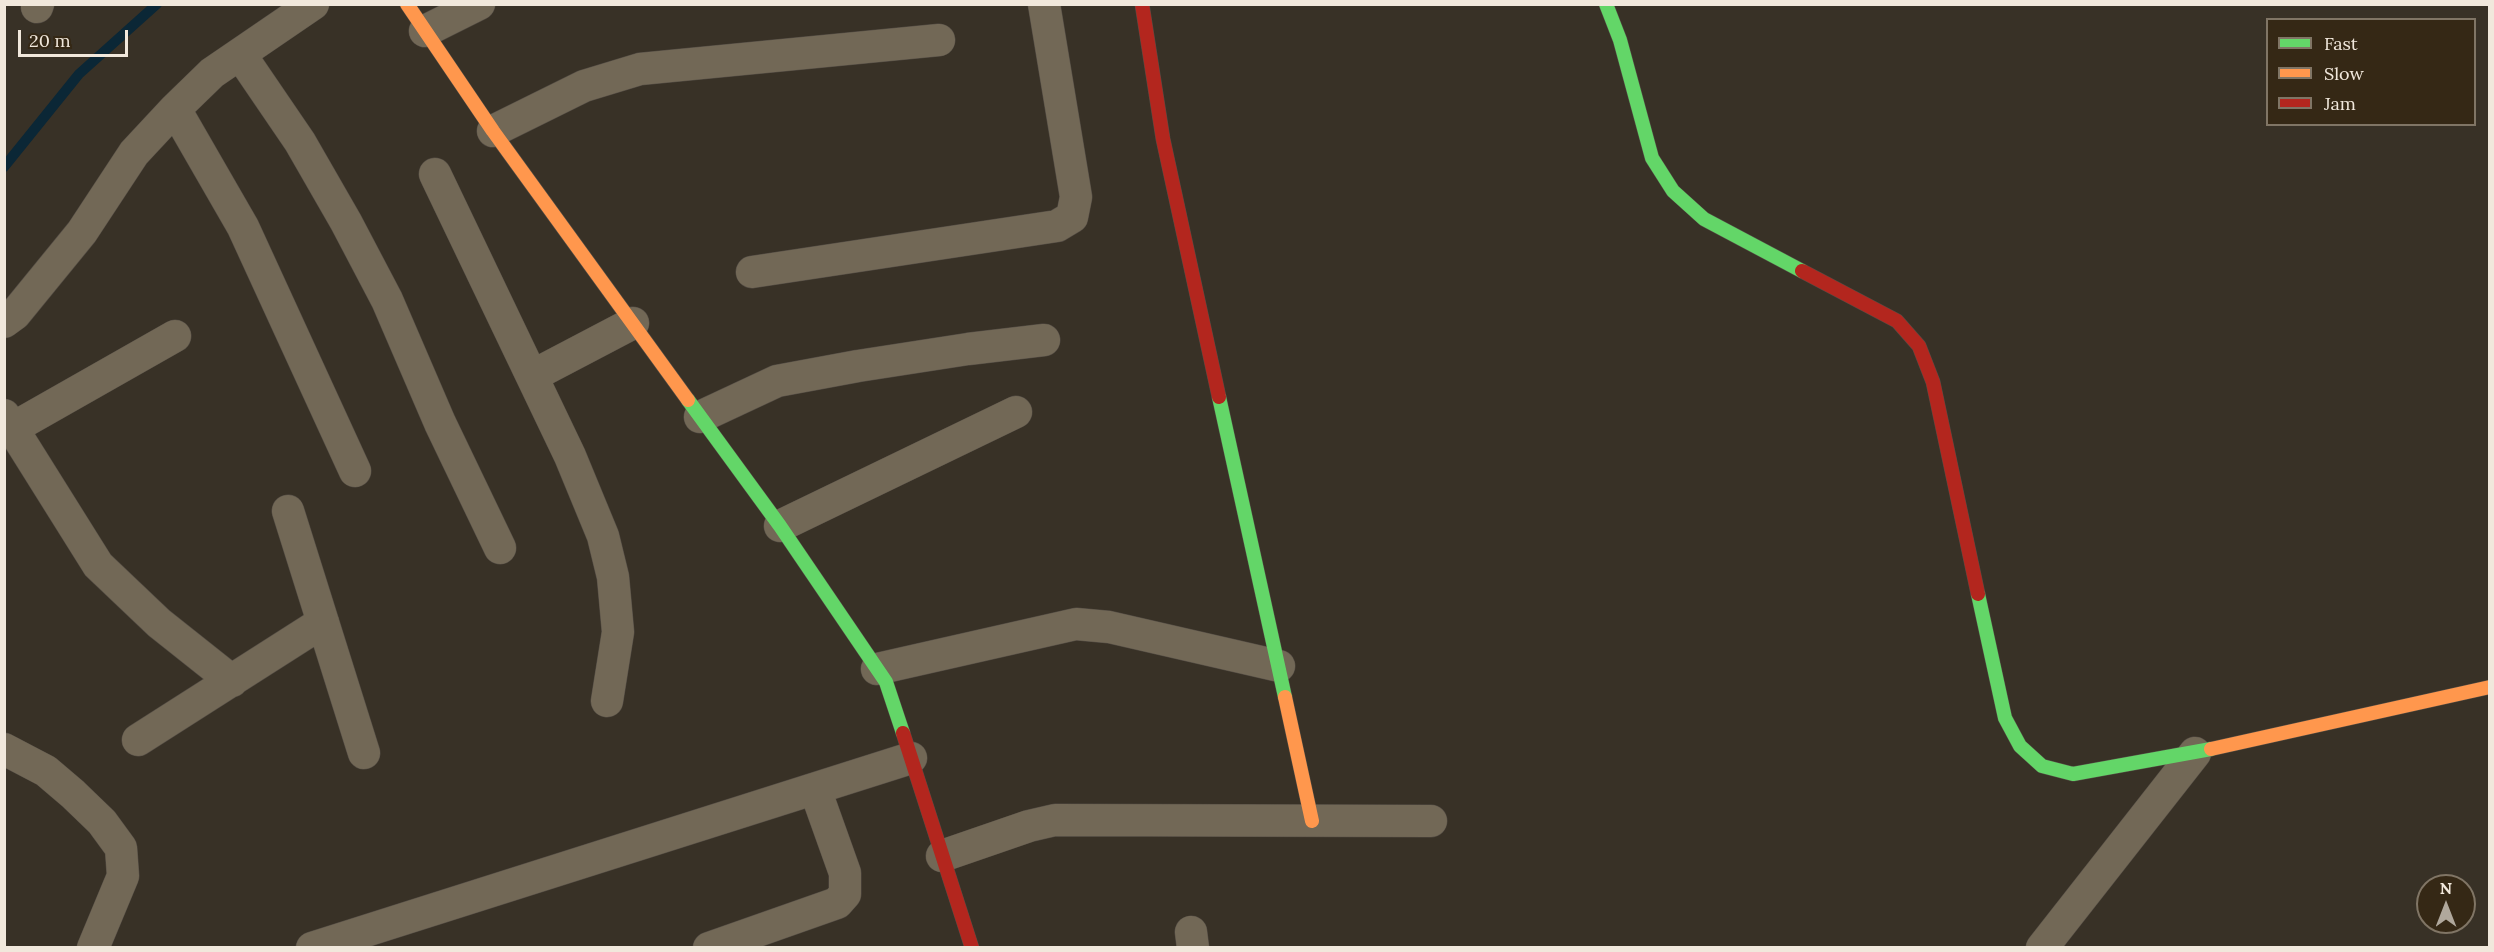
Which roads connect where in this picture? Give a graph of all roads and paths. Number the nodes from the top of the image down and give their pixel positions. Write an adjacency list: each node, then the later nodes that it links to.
1 (313, 4): 9 (street)
2 (407, 4): 7 (street)
3 (478, 4): 7 (street)
4 (1044, 4): 13 (street)
5 (1142, 4): 27 (street)
6 (1606, 4): 35 (street)
7 (425, 31): 11 (street)
8 (939, 40): 11 (street)
9 (240, 54): 10 (street); 25 (street)
10 (175, 109): 14 (street); 22 (street)
11 (493, 131): 15 (street)
12 (435, 174): 18 (street)
13 (752, 272)
14 (4, 322)
15 (633, 323): 18 (street); 20 (street)
16 (175, 336): 21 (street)
17 (1044, 340): 20 (street)
18 (532, 376): 31 (street)
19 (1016, 412): 24 (street)
20 (700, 417): 24 (street)
21 (9, 421): 29 (street)
22 (355, 471)
23 (288, 511): 26 (street)
24 (780, 526): 28 (street)
25 (500, 548)
26 (323, 622): 29 (street); 34 (street)
27 (1279, 666): 28 (street); 38 (street)
28 (877, 669): 36 (street)
29 (232, 681): 32 (street)
30 (2490, 687): 35 (street)
31 (607, 701)
32 (138, 740)
33 (4, 749): 41 (street)
34 (364, 753)
35 (2195, 753): 45 (street)
36 (911, 758): 37 (street); 40 (street)
37 (815, 789): 42 (street); 43 (street)
38 (1312, 821): 39 (street); 40 (street)
39 (1431, 821)
40 (942, 856): 44 (street)
41 (93, 948)
42 (312, 948)
43 (709, 948)
44 (972, 948)
45 (2042, 948)

